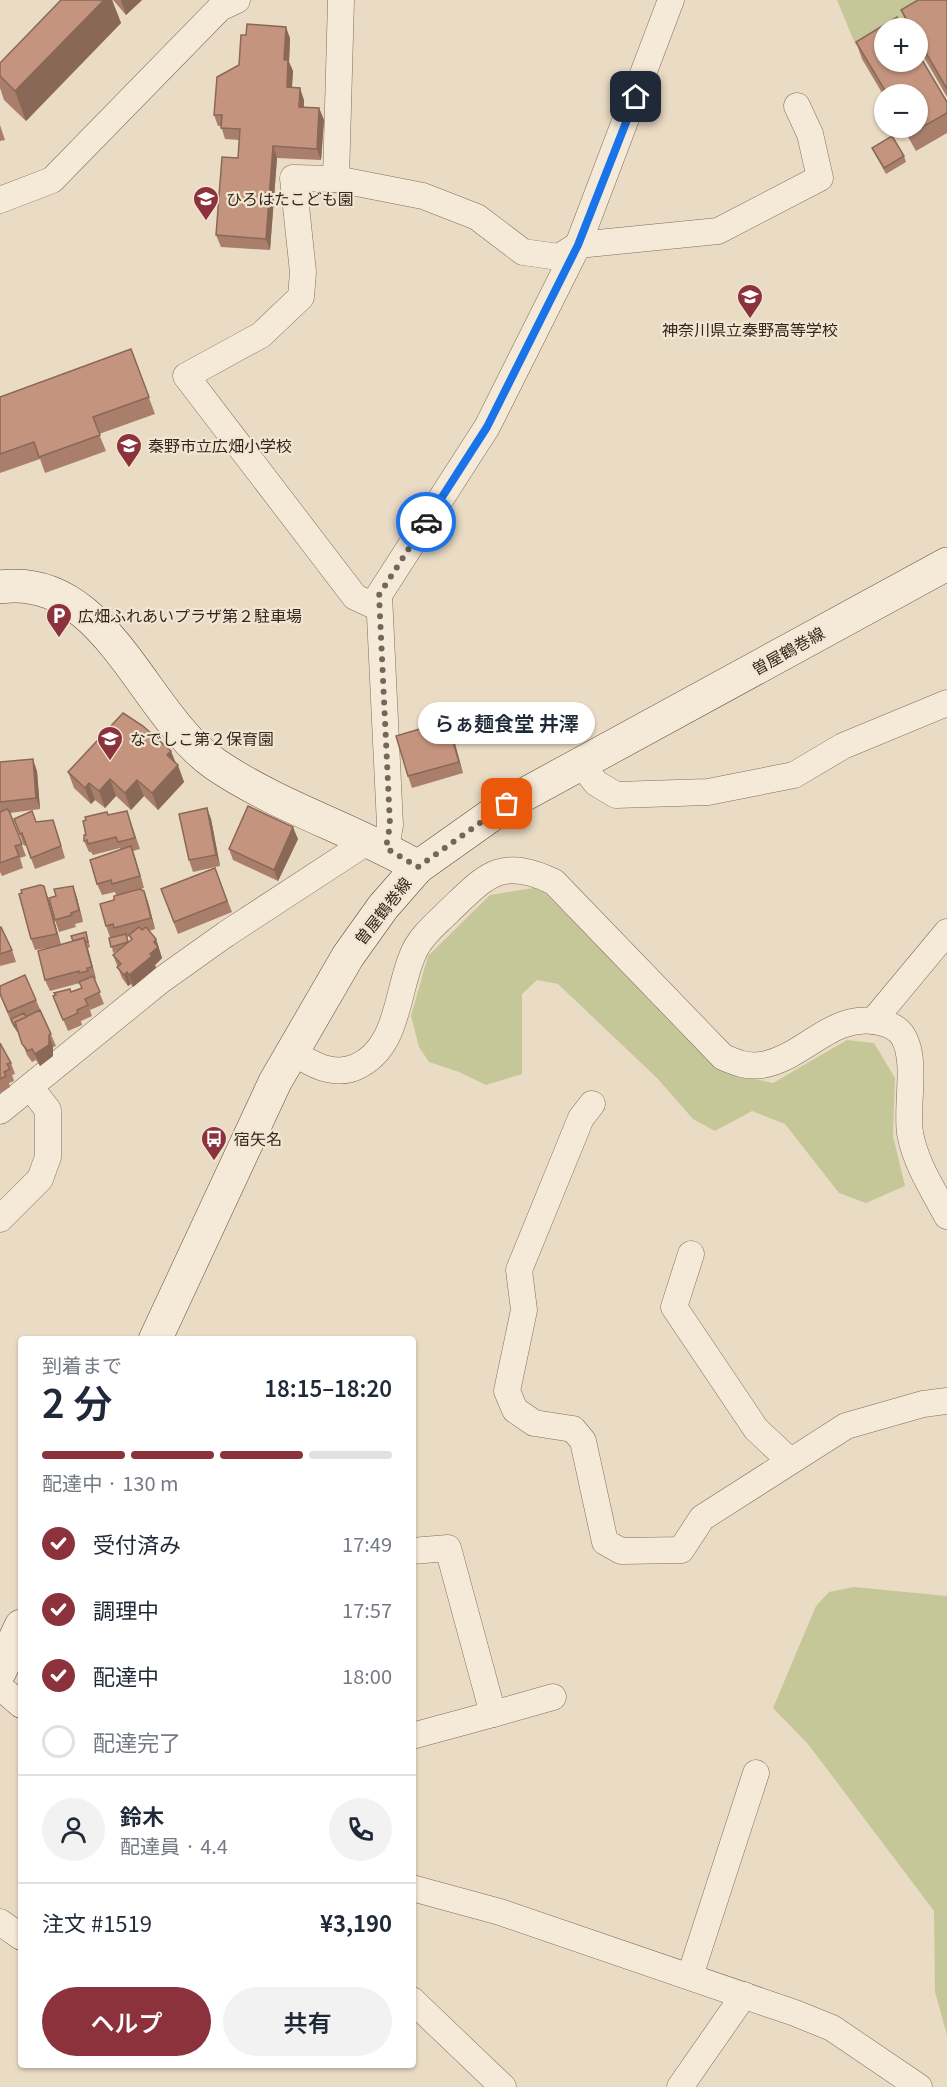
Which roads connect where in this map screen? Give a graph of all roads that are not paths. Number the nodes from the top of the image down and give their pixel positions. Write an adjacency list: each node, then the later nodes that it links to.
1 (237, 0): 6 (street)
2 (341, 0): 5 (street)
3 (671, 0): 7 (street)
4 (797, 106): 7 (street)
5 (336, 179): 7 (street); 10 (street)
6 (0, 200)
7 (578, 245): 10 (street)
8 (947, 564): 12 (main road, 曽屋鶴巻線)
9 (0, 587): 13 (main road)
10 (379, 608): 13 (street)
11 (947, 703): 12 (street)
12 (581, 764): 14 (main road, 曽屋鶴巻線)
13 (378, 844): 14 (main road); 18 (street)
14 (418, 867): 17 (main road, 曽屋鶴巻線)
15 (947, 932): 16 (street)
16 (873, 1021): 17 (street); 21 (street)
17 (292, 1052): 24 (main road, 曽屋鶴巻線)
18 (31, 1088): 20 (street); 22 (street)
19 (592, 1104): 26 (street)
20 (0, 1111)
21 (947, 1216)
22 (0, 1219)
23 (691, 1254): 26 (street)
24 (157, 1336)
25 (947, 1401): 26 (street)
26 (790, 1461)
27 (416, 1551): 33 (street)
28 (18, 1632): 29 (main road)
29 (0, 1671)
30 (0, 1687): 32 (street)
31 (553, 1697): 33 (street)
32 (18, 1702)
33 (493, 1714): 34 (street)
34 (416, 1735)
35 (756, 1773): 39 (street)
36 (416, 1889): 39 (street)
37 (0, 1922): 38 (street)
38 (18, 1935)
39 (690, 1976): 40 (street)
40 (744, 1995): 43 (street); 44 (street)
41 (416, 2004): 42 (street)
42 (503, 2087)
43 (680, 2087)
44 (919, 2087)

